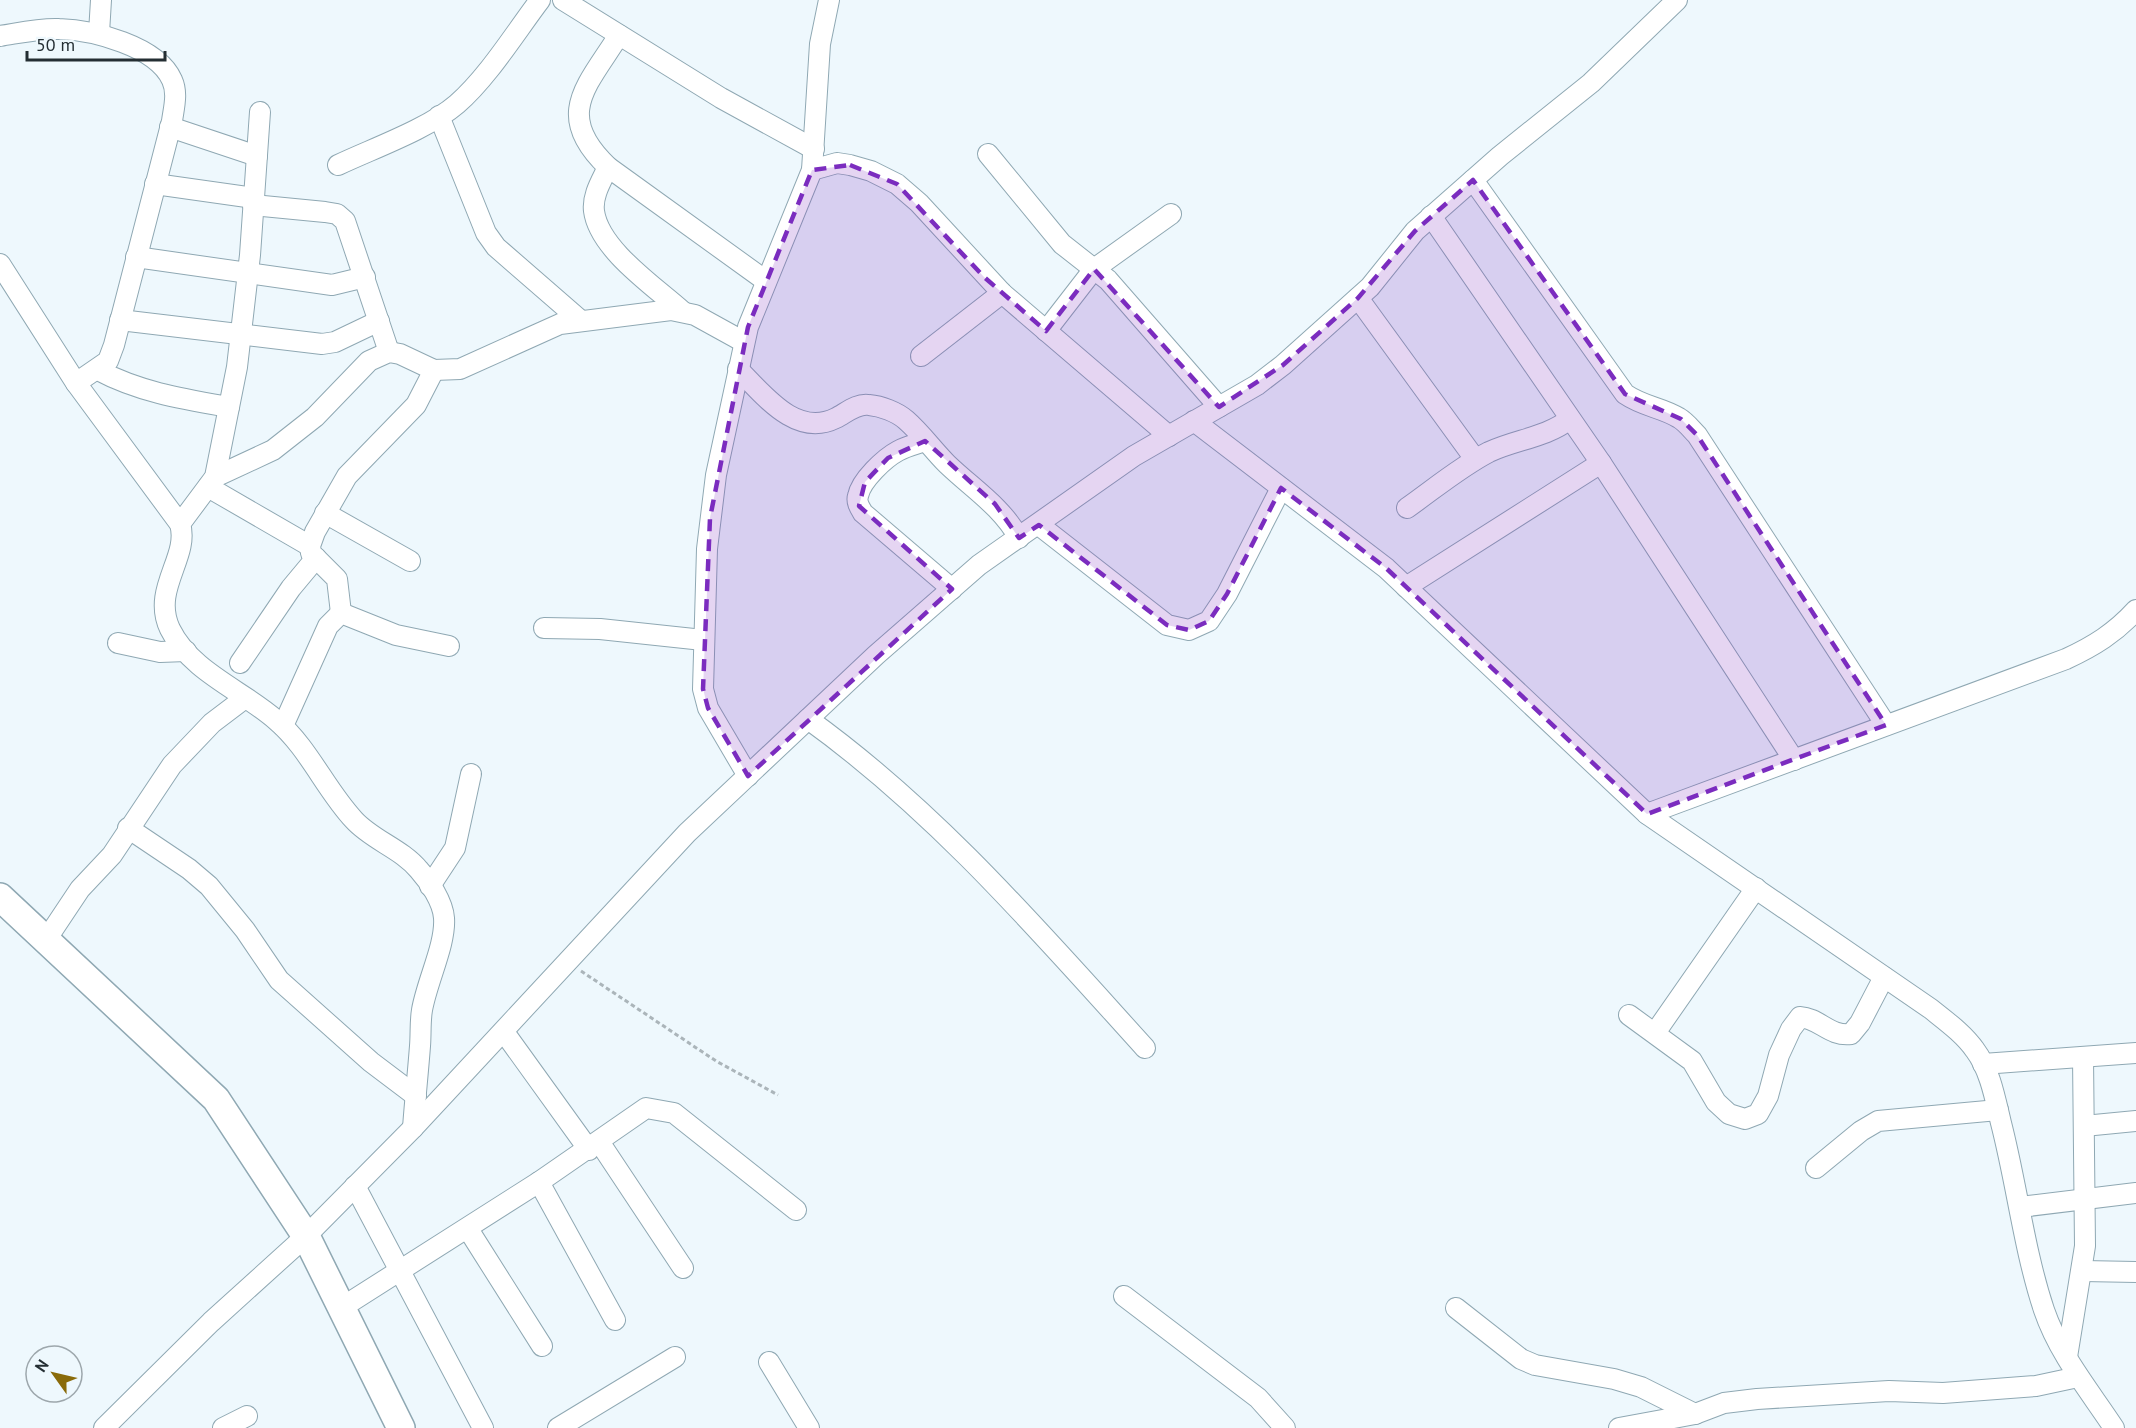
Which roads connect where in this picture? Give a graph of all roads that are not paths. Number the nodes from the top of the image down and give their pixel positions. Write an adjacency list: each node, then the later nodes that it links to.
1 (101, 0): 6 (street)
2 (540, 0): 10 (street)
3 (563, 0): 7 (street)
4 (829, 0): 12 (street)
5 (1677, 0): 18 (street)
6 (99, 33): 8 (street); 11 (street)
7 (619, 35): 12 (street); 16 (street)
8 (0, 36)
9 (260, 112): 14 (street)
10 (439, 116): 15 (street); 33 (street)
11 (170, 127): 14 (street); 19 (street)
12 (814, 149): 17 (street)
13 (988, 154): 25 (street)
14 (257, 156): 20 (street)
15 (338, 165)
16 (608, 167): 28 (street); 31 (street)
17 (812, 170): 28 (street); 29 (street)
18 (1473, 180): 22 (street); 73 (street)
19 (155, 184): 20 (street); 23 (street)
20 (254, 202): 26 (street); 27 (street)
21 (1171, 214): 25 (street)
22 (1431, 216): 30 (street); 46 (street)
23 (136, 257): 26 (street); 32 (street)
24 (0, 264): 43 (street)
25 (1094, 269): 35 (street); 45 (street)
26 (248, 273): 27 (street); 36 (street)
27 (365, 277): 34 (street)
28 (766, 281): 37 (street)
29 (1002, 293): 35 (street); 39 (street)
30 (1358, 298): 45 (street); 50 (street)
31 (682, 311): 33 (street); 37 (street)
32 (120, 320): 36 (street); 41 (street)
33 (580, 320): 42 (street)
34 (379, 321): 36 (street); 38 (street)
35 (1046, 331): 48 (street)
36 (241, 335): 44 (street)
37 (744, 342): 40 (street)
38 (389, 352): 42 (street); 52 (street)
39 (921, 356)
40 (738, 369): 49 (street); 66 (street)
41 (98, 370): 43 (street); 44 (street)
42 (434, 370): 55 (street)
43 (76, 383): 56 (street)
44 (229, 407): 52 (street)
45 (1219, 407): 47 (street)
46 (1570, 418): 50 (street); 51 (street)
47 (1194, 422): 48 (street); 53 (street)
48 (1169, 436): 57 (street)
49 (925, 441): 58 (street); 62 (street)
50 (1475, 459): 54 (street)
51 (1601, 463): 61 (street); 75 (street)
52 (212, 482): 56 (street); 59 (street)
53 (1281, 488): 57 (street); 61 (street)
54 (1407, 508)
55 (325, 513): 59 (street); 60 (street)
56 (180, 524): 69 (street)
57 (1039, 525): 58 (street)
58 (1019, 538): 62 (street)
59 (313, 552): 64 (street); 70 (street)
60 (410, 561)
61 (1406, 587): 78 (street)
62 (952, 589): 72 (street)
63 (2136, 610): 73 (street)
64 (341, 613): 68 (street); 74 (street)
65 (544, 628): 66 (street)
66 (703, 640): 77 (street)
67 (118, 643): 69 (street)
68 (449, 646)
69 (186, 651): 71 (street)
70 (240, 663)
71 (245, 698): 74 (street); 79 (street)
72 (808, 719): 77 (street); 88 (street)
73 (1886, 725): 75 (street)
74 (283, 726): 80 (street)
75 (1794, 760): 78 (street)
76 (471, 774): 80 (street)
77 (748, 776): 86 (street)
78 (1647, 814): 81 (street)
79 (128, 828): 83 (street); 92 (street)
80 (430, 885): 92 (street)
81 (1756, 888): 84 (street); 87 (street)
82 (0, 897): 83 (street)
83 (46, 940): 106 (street)
84 (1884, 977): 87 (street); 91 (street)
85 (1629, 1015): 87 (street)
86 (504, 1032): 96 (street); 97 (street)
87 (1655, 1033)
88 (1145, 1048)
89 (2136, 1053): 90 (street)
90 (2083, 1057): 91 (street); 95 (street)
91 (1983, 1064): 93 (street)
92 (416, 1096): 96 (street)
93 (1998, 1110): 98 (street); 103 (street)
94 (2136, 1121): 95 (street)
95 (2084, 1126): 102 (street)
96 (413, 1128): 100 (street)
97 (594, 1146): 99 (street); 104 (street); 107 (street)
98 (1816, 1168)
99 (539, 1182): 105 (street); 114 (street)
100 (355, 1186): 106 (street); 108 (street)
101 (2136, 1193): 102 (street)
102 (2084, 1198): 103 (street); 109 (street)
103 (2020, 1207): 117 (street)
104 (796, 1210)
105 (468, 1229): 108 (street); 115 (street)
106 (306, 1236): 112 (street); 122 (street)
107 (683, 1268)
108 (400, 1271): 112 (street); 125 (street)
109 (2083, 1271): 110 (street); 117 (street)
110 (2136, 1272)
111 (1124, 1296): 128 (street)
112 (341, 1308): 124 (street)
113 (1456, 1308): 120 (street)
114 (615, 1320)
115 (542, 1346)
116 (675, 1357): 126 (street)
117 (2067, 1357): 119 (street)
118 (769, 1362): 127 (street)
119 (2078, 1377): 120 (street); 130 (street)
120 (1695, 1414): 129 (street)
121 (247, 1416): 123 (street)
122 (104, 1428)
123 (223, 1428)
124 (400, 1428)
125 (483, 1428)
126 (558, 1428)
127 (808, 1428)
128 (1285, 1428)
129 (1619, 1428)
130 (2114, 1428)

